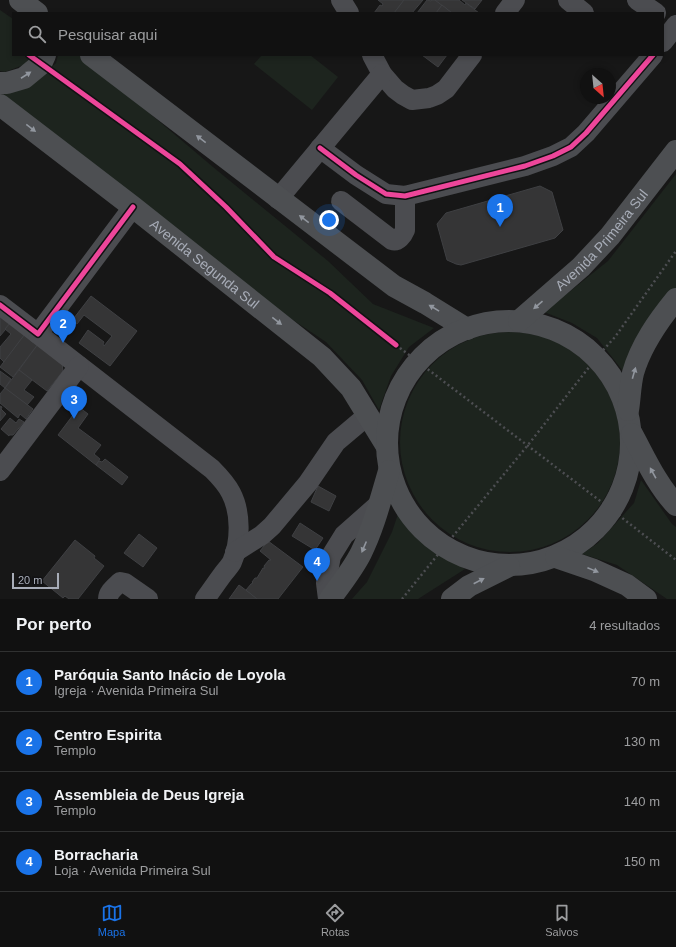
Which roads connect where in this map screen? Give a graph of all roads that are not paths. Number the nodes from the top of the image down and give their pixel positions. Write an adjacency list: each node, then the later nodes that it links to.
1 (20, 0): 5 (main road)
2 (515, 0): 6 (street)
3 (568, 0): 7 (street)
4 (637, 0): 8 (street)
5 (36, 12)
6 (506, 12)
7 (583, 12)
8 (655, 12)
9 (671, 23): 10 (street)
10 (664, 40)
11 (45, 56): 17 (main road, one-way to 11)
12 (92, 56): 22 (main road, one-way to 12)
13 (373, 56): 16 (street)
14 (471, 56): 16 (street)
15 (646, 58): 21 (street)
16 (382, 74): 19 (street)
17 (0, 83)
18 (0, 105): 24 (main road, Avenida Segunda Sul, one-way to 24)
19 (320, 148): 21 (street); 22 (street)
20 (676, 151): 27 (main road, Avenida Primeira Sul, one-way to 27)
21 (405, 196): 23 (street)
22 (278, 199): 28 (main road, one-way to 22)
23 (341, 201)
24 (133, 207): 29 (street); 32 (main road, Avenida Segunda Sul, one-way to 32)
25 (676, 299): 31 (main road, one-way to 25)
26 (0, 305): 29 (street)
27 (519, 321): 28 (main road); 31 (main road)
28 (467, 329): 34 (main road)
29 (38, 334): 30 (street)
30 (79, 366): 35 (street); 38 (street)
31 (628, 411): 33 (main road)
32 (368, 415): 34 (main road, Avenida Segunda Sul); 38 (street)
33 (632, 434): 37 (main road, one-way to 33); 39 (main road)
34 (386, 445): 36 (main road)
35 (3, 461)
36 (389, 470): 40 (main road); 44 (main road)
37 (676, 505)
38 (235, 552): 43 (street)
39 (556, 557): 40 (main road); 46 (main road, one-way to 46)
40 (509, 566): 45 (main road, one-way to 40)
41 (108, 599): 42 (street)
42 (148, 599)
43 (205, 599)
44 (329, 599)
45 (452, 599)
46 (646, 599)

